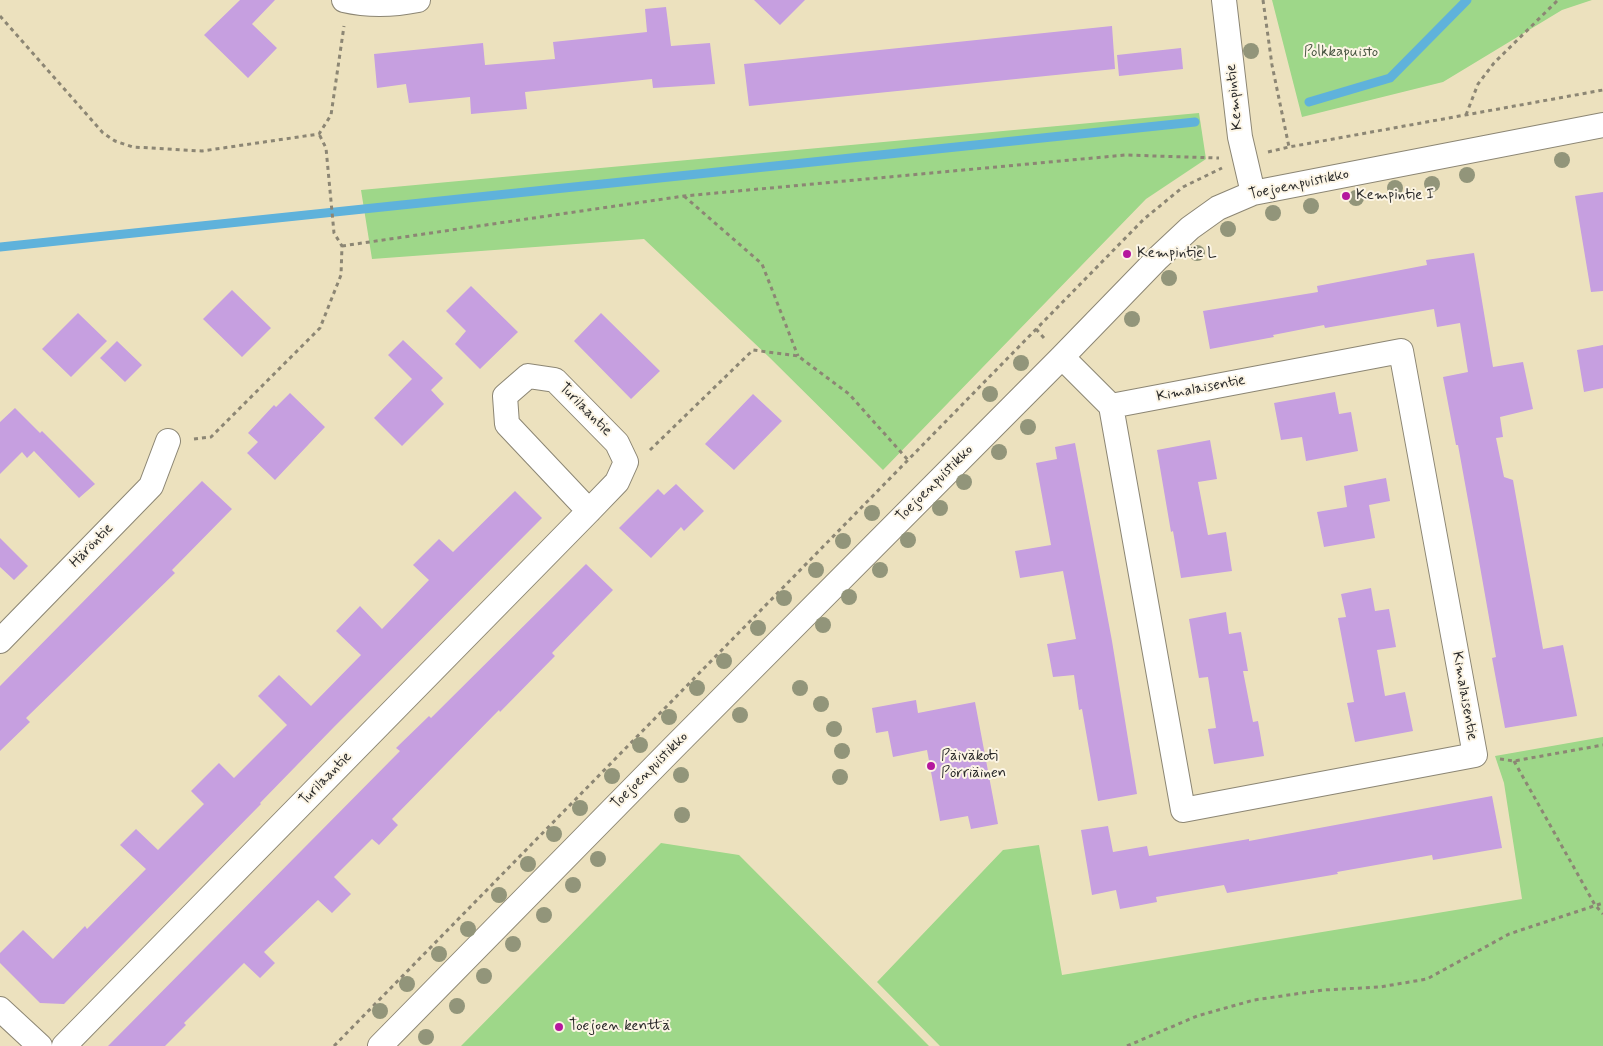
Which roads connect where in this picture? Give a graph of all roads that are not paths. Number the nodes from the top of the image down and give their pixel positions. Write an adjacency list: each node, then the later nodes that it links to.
1 (346, 0): 2 (street)
2 (418, 0)
3 (1224, 0): 5 (street, Kempintie)
4 (1603, 125): 5 (street, Toejoenpuistikko)
5 (1253, 192): 6 (street, Toejoenpuistikko)
6 (1062, 357): 7 (street); 14 (street, Toejoenpuistikko)
7 (1111, 406): 7 (street, Kimalaisentie)
8 (168, 441): 10 (street, Häröntie)
9 (589, 511): 9 (street, Turilaantie); 13 (street, Turilaantie)
10 (0, 641)
11 (0, 1009): 12 (street)
12 (40, 1046)
13 (64, 1046)
14 (380, 1046)

